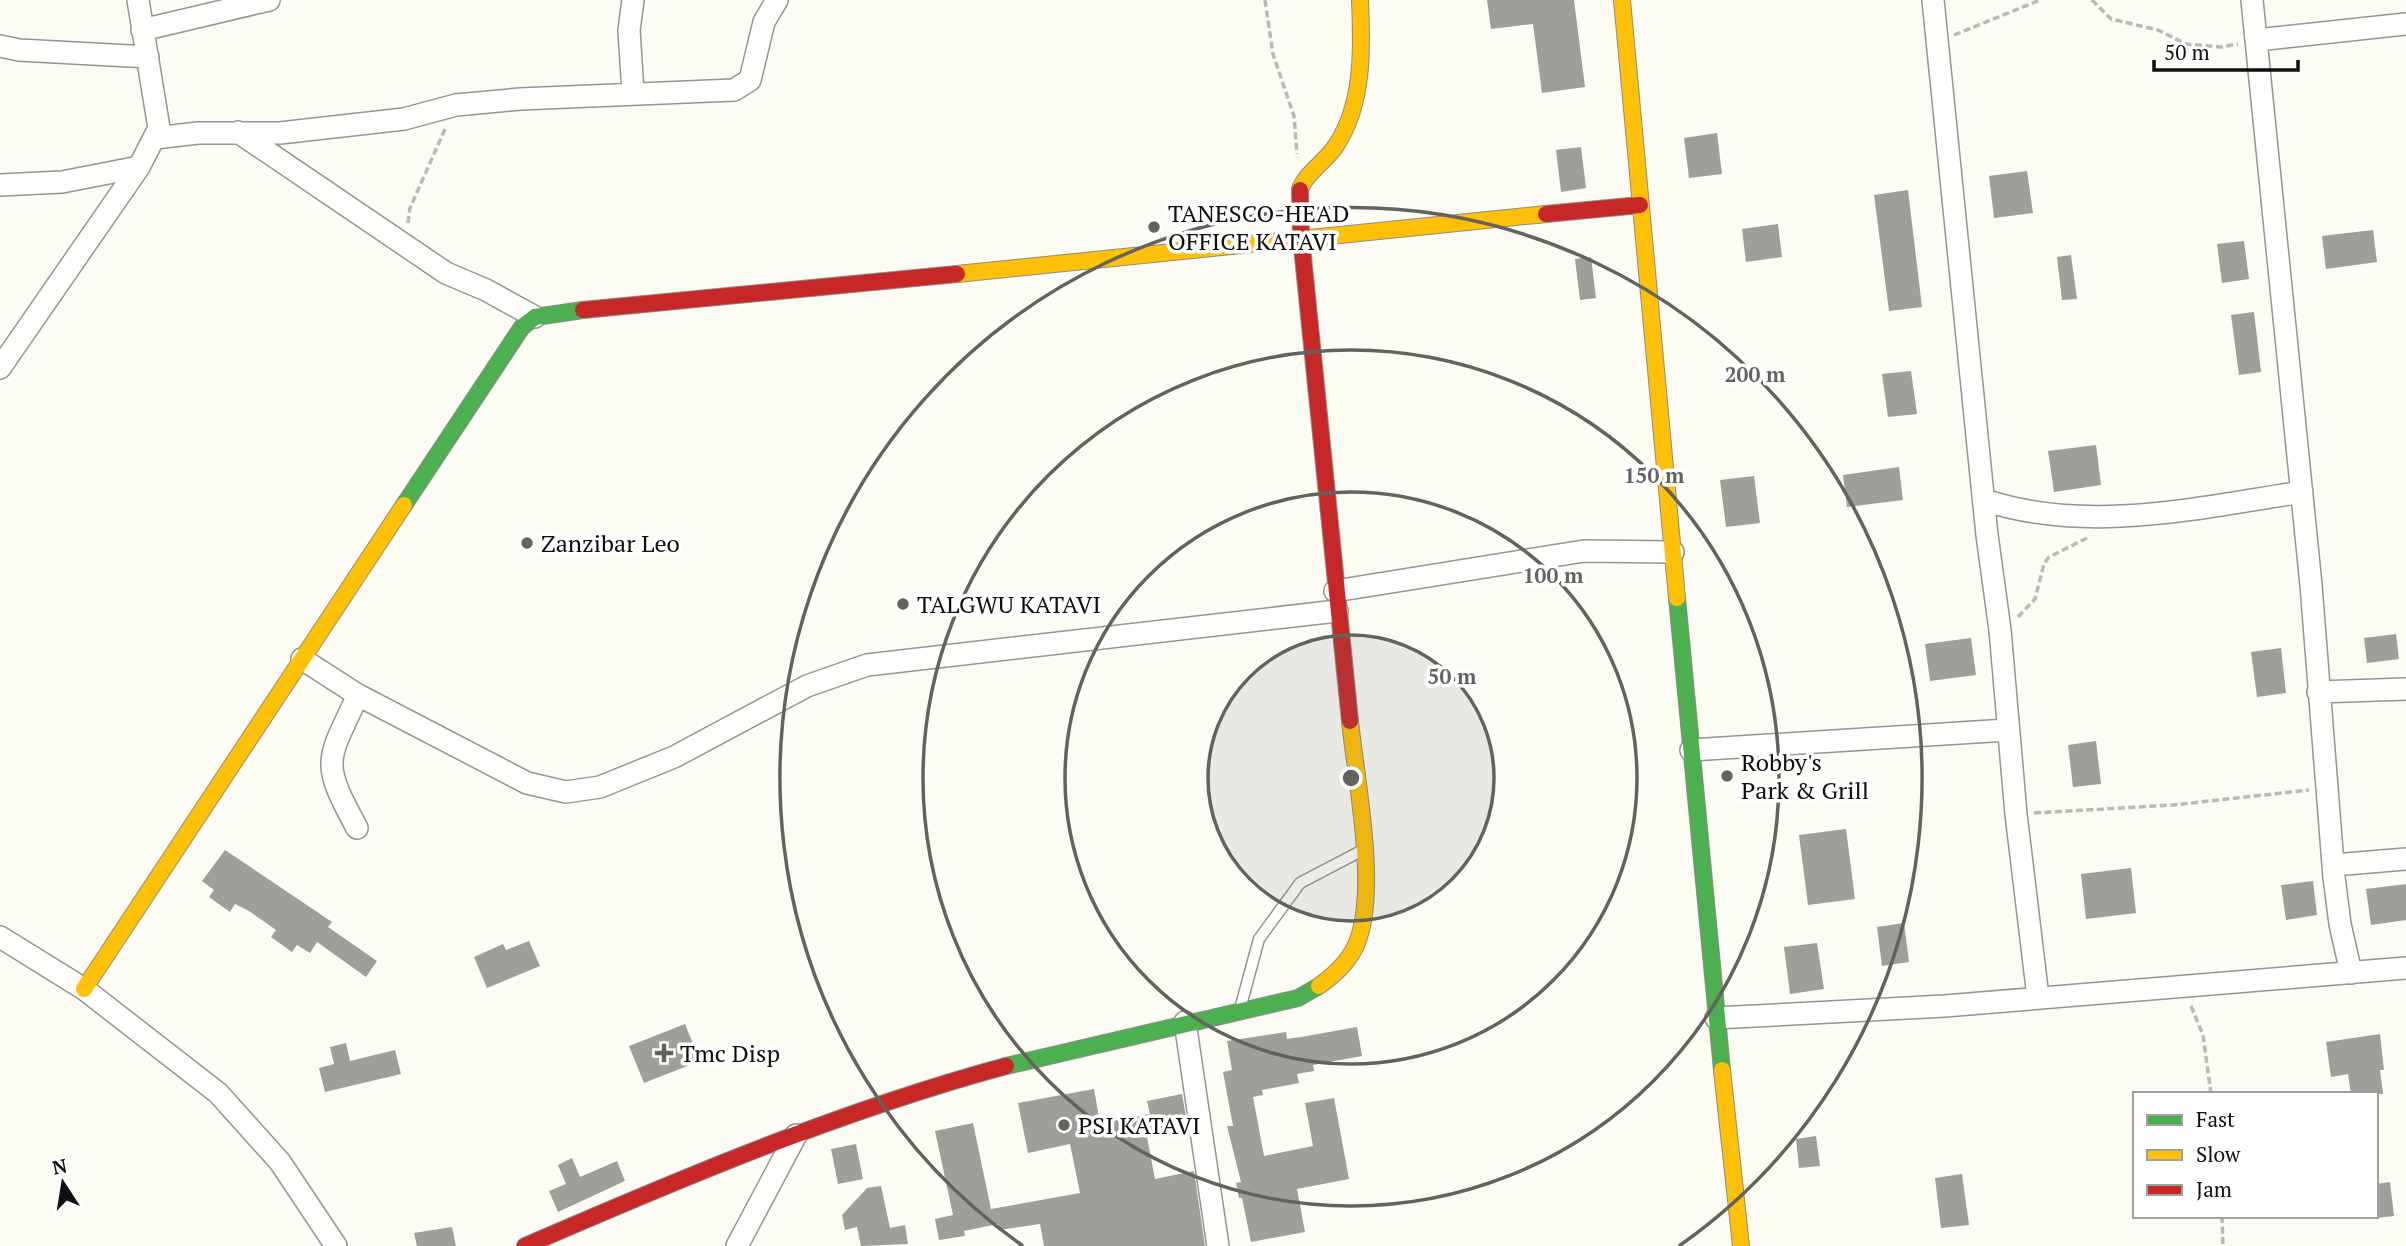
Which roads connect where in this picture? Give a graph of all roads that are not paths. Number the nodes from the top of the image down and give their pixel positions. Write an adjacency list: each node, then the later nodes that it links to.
1 (138, 0): 10 (street)
2 (269, 0): 10 (street)
3 (633, 0): 14 (street)
4 (777, 0): 14 (street)
5 (1360, 0): 20 (street)
6 (1622, 0): 19 (street)
7 (1933, 0): 24 (street)
8 (2252, 0): 11 (street)
9 (2406, 24): 11 (street)
10 (142, 30): 13 (street)
11 (2257, 40): 23 (street)
12 (0, 46): 13 (street)
13 (148, 57): 16 (street)
14 (633, 93): 15 (street)
15 (238, 132): 16 (street); 21 (street)
16 (155, 138): 17 (street)
17 (139, 167): 18 (street); 22 (street)
18 (0, 185)
19 (1640, 205): 20 (street); 27 (street)
20 (1301, 237): 21 (street); 28 (street)
21 (535, 317): 29 (street)
22 (0, 368)
23 (2302, 492): 25 (street); 31 (street)
24 (1984, 500): 25 (street); 26 (street)
25 (2019, 511): 26 (street)
26 (1987, 535): 33 (street)
27 (1673, 552): 28 (street); 34 (street)
28 (1336, 601): 32 (street); 36 (street)
29 (302, 659): 32 (street); 42 (street)
30 (2406, 689): 31 (street)
31 (2318, 692): 38 (street)
32 (358, 695): 35 (street)
33 (2007, 730): 34 (street); 43 (street)
34 (1691, 750): 45 (street)
35 (357, 828)
36 (1363, 850): 44 (lane); 44 (street)
37 (2406, 859): 38 (street)
38 (2334, 865): 41 (street)
39 (0, 937): 42 (street)
40 (2406, 968): 41 (street)
41 (2351, 973): 43 (street)
42 (84, 989): 48 (street)
43 (2038, 997): 45 (street)
44 (1239, 1012): 46 (street)
45 (1716, 1018): 52 (street)
46 (1185, 1022): 47 (street); 51 (street)
47 (796, 1135): 49 (street); 50 (street)
48 (336, 1246)
49 (525, 1246)
50 (737, 1246)
51 (1218, 1246)
52 (1741, 1246)

